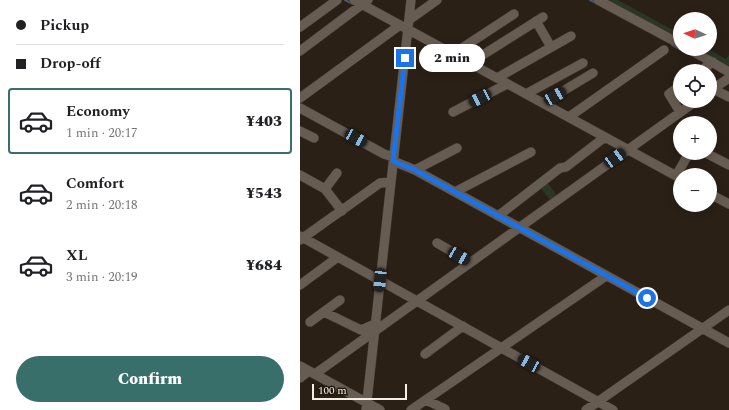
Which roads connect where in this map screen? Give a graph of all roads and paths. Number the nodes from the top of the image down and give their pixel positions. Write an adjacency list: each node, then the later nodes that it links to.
1 (337, 0): 8 (street)
2 (411, 0): 7 (street)
3 (437, 0): 7 (street)
4 (598, 0): 10 (street)
5 (361, 4): 7 (street); 13 (street)
6 (514, 14): 14 (street)
7 (406, 25): 14 (street); 30 (street); 45 (street)
8 (300, 27)
9 (571, 36): 11 (street)
10 (673, 40)
11 (551, 47): 18 (street); 22 (street)
12 (664, 50): 38 (street)
13 (300, 51)
14 (453, 54): 18 (street)
15 (702, 56): 17 (street)
16 (583, 62): 28 (street)
17 (713, 62): 19 (street); 20 (street)
18 (470, 63): 22 (street)
19 (710, 64)
20 (729, 71)
21 (593, 74): 32 (street)
22 (497, 78): 24 (street)
23 (729, 78): 25 (street)
24 (507, 84): 28 (street); 36 (street)
25 (717, 86)
26 (673, 91): 31 (street)
27 (717, 92): 29 (street)
28 (526, 94): 32 (street)
29 (729, 97)
30 (300, 98)
31 (673, 101)
32 (543, 103): 38 (street)
33 (300, 108): 45 (street)
34 (678, 108): 37 (street)
35 (686, 108): 37 (street)
36 (453, 112)
37 (680, 112): 43 (street)
38 (569, 118): 40 (street)
39 (300, 131): 41 (street)
40 (605, 137): 43 (street); 58 (street)
41 (314, 138)
42 (457, 148): 48 (street)
43 (627, 150): 50 (street); 59 (street)
44 (531, 152): 54 (street)
45 (393, 159): 48 (street); 52 (street)
46 (717, 159): 47 (street)
47 (729, 165)
48 (415, 170): 54 (street)
49 (337, 173): 53 (street)
50 (673, 174)
51 (300, 175): 53 (street)
52 (391, 182): 57 (street); 65 (street)
53 (325, 188): 57 (street)
54 (455, 192): 58 (street)
55 (717, 198): 56 (street)
56 (729, 204)
57 (342, 211): 60 (street)
58 (498, 216): 59 (street)
59 (519, 228): 63 (street); 64 (street)
60 (301, 238): 62 (street)
61 (437, 243): 63 (street)
62 (336, 258): 65 (street); 66 (street)
63 (470, 262): 68 (street)
64 (606, 276): 74 (street); 76 (street)
65 (380, 280): 68 (street); 73 (street)
66 (300, 285)
67 (340, 300): 70 (street)
68 (417, 301): 72 (street); 73 (street)
69 (729, 310): 74 (street)
70 (324, 312): 71 (street); 73 (street)
71 (310, 322)
72 (463, 326): 76 (street); 77 (street)
73 (375, 327): 79 (street); 83 (street)
74 (702, 328): 75 (street); 82 (street)
75 (729, 343)
76 (501, 348): 81 (street); 82 (street)
77 (425, 354)
78 (300, 366): 79 (street)
79 (312, 373): 80 (street); 83 (street)
80 (300, 378)
81 (426, 400): 84 (street); 86 (street)
82 (598, 402): 87 (street); 88 (street)
83 (366, 406): 85 (street)
84 (445, 409)
85 (380, 410)
86 (411, 410)
87 (586, 410)
88 (613, 410)

